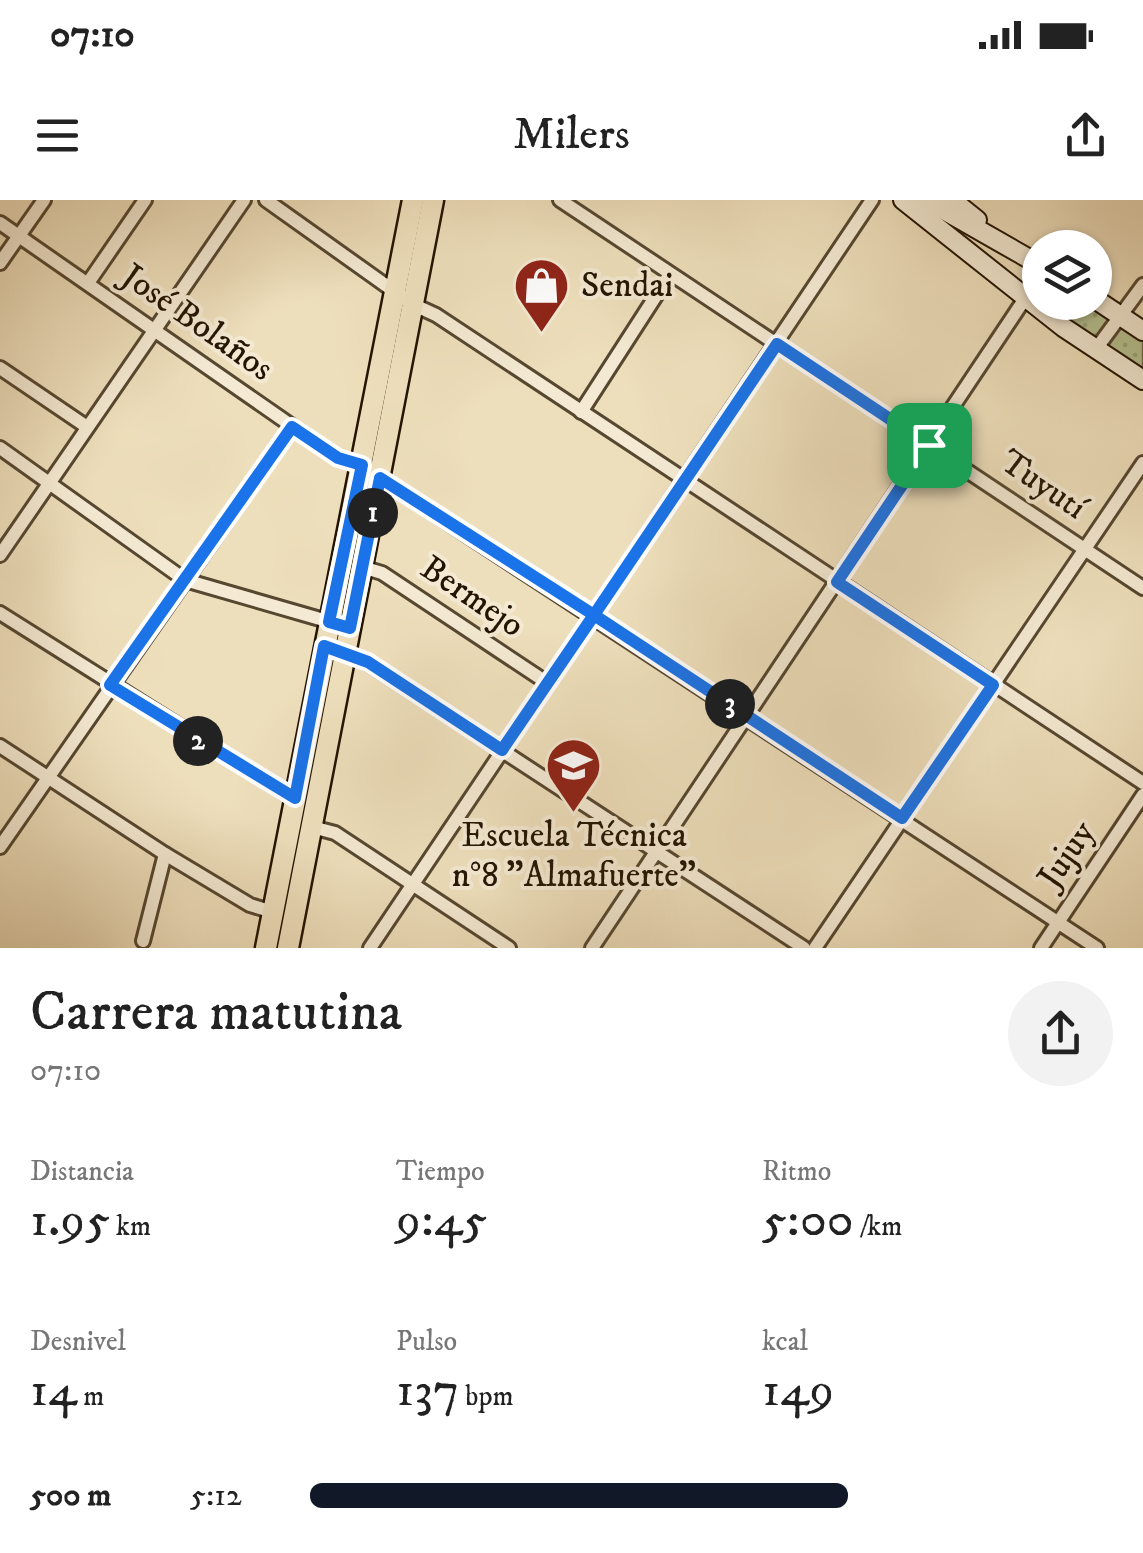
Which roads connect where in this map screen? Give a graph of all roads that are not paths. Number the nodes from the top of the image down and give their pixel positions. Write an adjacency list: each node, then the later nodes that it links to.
1 (44, 200): 14 (street)
2 (145, 200): 20 (street)
3 (244, 200): 29 (street)
4 (266, 200): 22 (street)
5 (413, 200): 22 (main road)
6 (433, 200): 24 (main road)
7 (560, 200): 19 (street, Tuyutí)
8 (872, 200): 31 (street)
9 (886, 200): 15 (main road)
10 (903, 200): 15 (main road)
11 (926, 200): 16 (main road)
12 (953, 200): 16 (main road)
13 (0, 223): 14 (street, José Bolaños)
14 (19, 236): 18 (street); 20 (street, José Bolaños)
15 (948, 238): 23 (main road)
16 (1005, 242): 17 (main road)
17 (1022, 253)
18 (0, 263)
19 (670, 274): 31 (street, Tuyutí); 35 (street)
20 (88, 283): 29 (street, José Bolaños)
21 (1143, 285): 27 (street)
22 (395, 289): 24 (street); 41 (main road)
23 (1022, 294)
24 (412, 304): 35 (street); 42 (main road)
25 (1022, 306): 38 (street)
26 (1112, 310): 27 (main road)
27 (1120, 315): 30 (main road); 32 (street)
28 (1057, 320): 32 (main road)
29 (154, 328): 36 (street); 37 (street, José Bolaños)
30 (1143, 331)
31 (777, 344): 38 (street, Tuyutí); 43 (street)
32 (1096, 349): 34 (main road)
33 (0, 368): 36 (street)
34 (1143, 380)
35 (582, 412): 43 (street)
36 (86, 427): 44 (street)
37 (292, 427): 41 (street, José Bolaños); 48 (street)
38 (929, 445): 45 (street, Tuyutí); 49 (street)
39 (0, 448): 44 (street)
40 (1143, 463): 45 (street)
41 (362, 465): 53 (main road)
42 (380, 478): 47 (main road); 52 (street)
43 (684, 478): 49 (street); 52 (street)
44 (50, 482): 46 (street); 48 (street)
45 (1085, 550): 50 (street, Tuyutí); 59 (street)
46 (0, 555)
47 (362, 567): 54 (main road); 57 (street, Bermejo)
48 (185, 580): 53 (street); 58 (street)
49 (837, 582): 59 (street); 60 (street)
50 (1143, 588)
51 (0, 613): 58 (street)
52 (594, 615): 57 (street); 60 (street)
53 (329, 622): 54 (street); 55 (main road)
54 (350, 628): 56 (main road)
55 (324, 646): 56 (street); 66 (main road)
56 (346, 653): 62 (street); 68 (main road)
57 (546, 682): 62 (street)
58 (110, 685): 63 (street); 66 (street)
59 (993, 685): 64 (street); 67 (street)
60 (748, 716): 67 (street); 70 (street)
61 (0, 746): 63 (street)
62 (502, 750): 70 (street); 72 (street)
63 (46, 778): 69 (street); 71 (street)
64 (1143, 783)
65 (1143, 795): 74 (street, Jujuy)
66 (295, 798): 73 (main road)
67 (902, 818): 74 (street); 82 (street)
68 (312, 826): 72 (street); 77 (main road)
69 (0, 847)
70 (658, 850): 80 (street); 81 (street)
71 (165, 854): 73 (street); 75 (street)
72 (413, 884): 78 (street); 79 (street)
73 (273, 912): 76 (main road)
74 (1058, 923): 83 (street, Jujuy); 84 (street)
75 (143, 941)
76 (266, 948)
77 (288, 948)
78 (370, 948)
79 (509, 948)
80 (592, 948)
81 (804, 948)
82 (814, 948)
83 (1041, 948)
84 (1097, 948)

